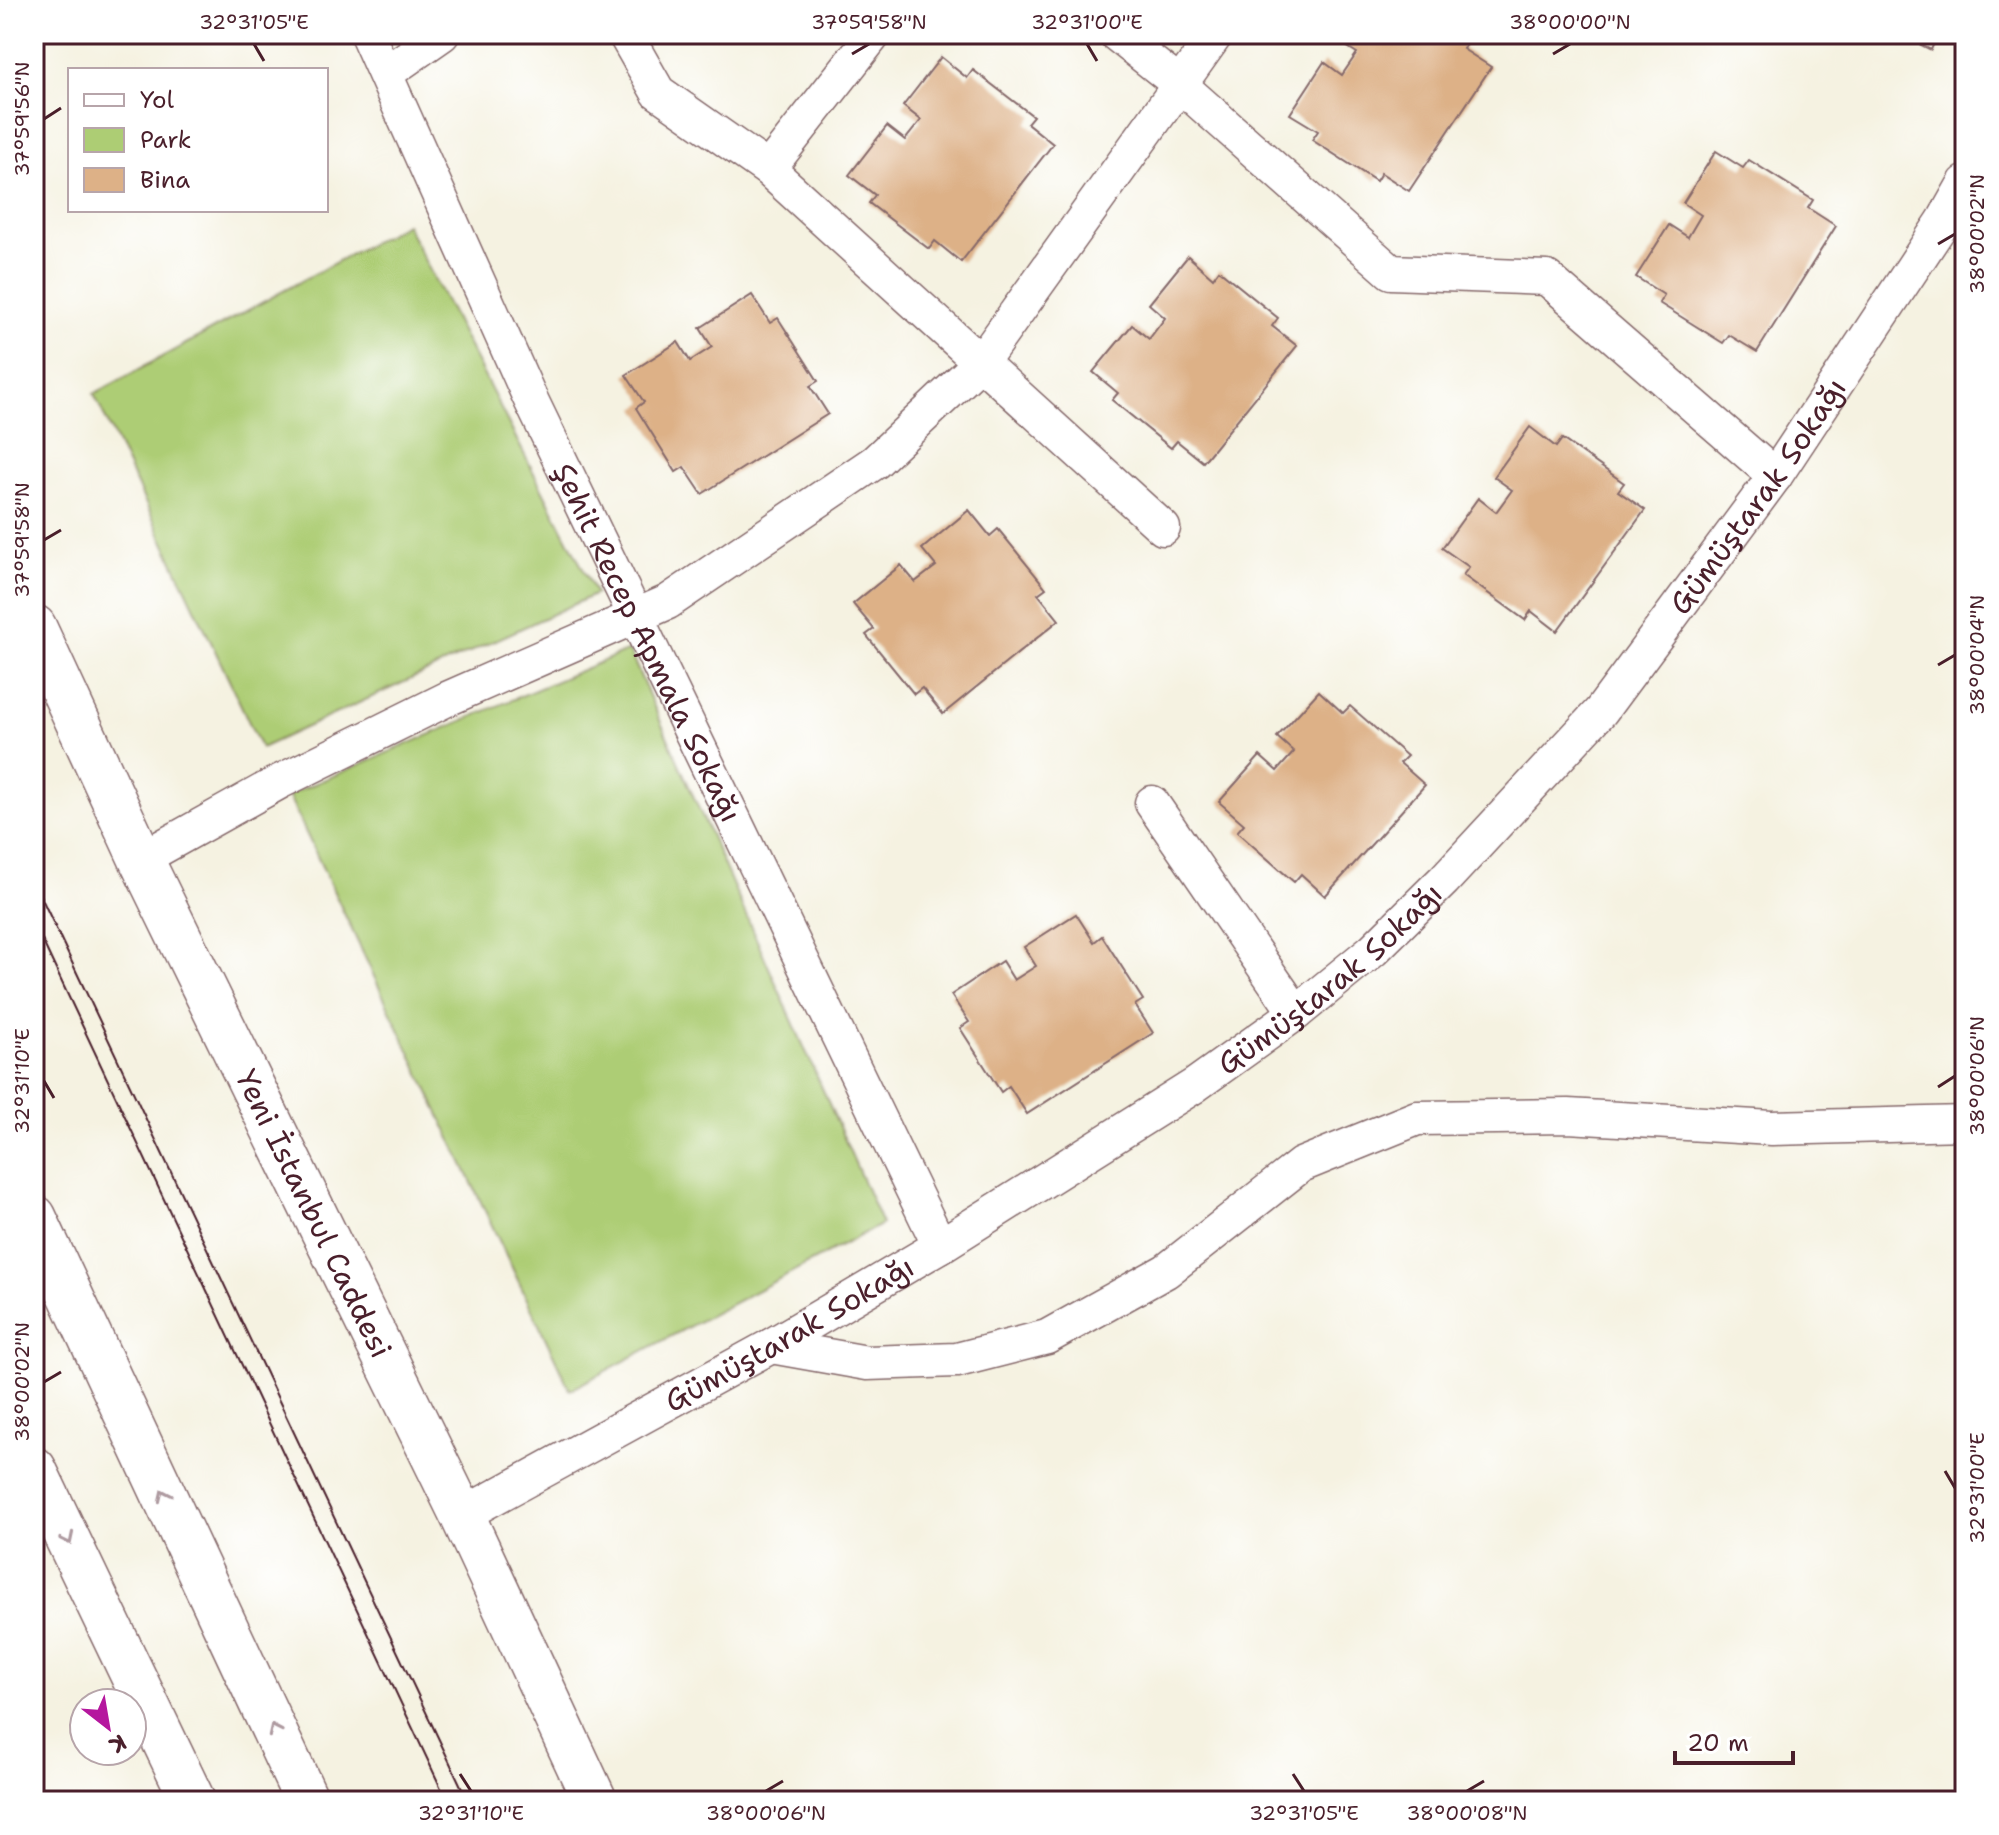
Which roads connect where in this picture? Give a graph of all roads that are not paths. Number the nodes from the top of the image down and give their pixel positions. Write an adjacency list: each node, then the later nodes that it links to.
1 (367, 34): 7 (street, Şehit Recep Apmala Sokağı)
2 (442, 34): 7 (street)
3 (625, 34): 9 (street)
4 (1116, 34): 8 (street)
5 (1216, 34): 8 (street)
6 (860, 40): 9 (street)
7 (386, 73): 14 (street, Şehit Recep Apmala Sokağı)
8 (1179, 84): 11 (street); 12 (street)
9 (768, 169): 11 (street)
10 (1965, 183): 12 (street, Gümüştarak Sokağı)
11 (981, 362): 13 (street); 14 (street)
12 (1775, 476): 18 (street, Gümüştarak Sokağı)
13 (1163, 528)
14 (635, 615): 17 (street); 21 (street, Şehit Recep Apmala Sokağı)
15 (34, 627): 17 (main road, Yeni İstanbul Caddesi)
16 (1152, 803): 18 (street)
17 (141, 859): 24 (main road, Yeni İstanbul Caddesi)
18 (1296, 1013): 21 (street, Gümüştarak Sokağı)
19 (1965, 1123): 22 (street)
20 (34, 1217): 26 (main road, one-way to 20)
21 (940, 1246): 22 (street, Gümüştarak Sokağı)
22 (771, 1346): 24 (street, Gümüştarak Sokağı)
23 (34, 1469): 25 (main road, one-way to 25)
24 (462, 1515): 27 (main road, Yeni İstanbul Caddesi)
25 (193, 1801)
26 (307, 1801)
27 (595, 1801)

